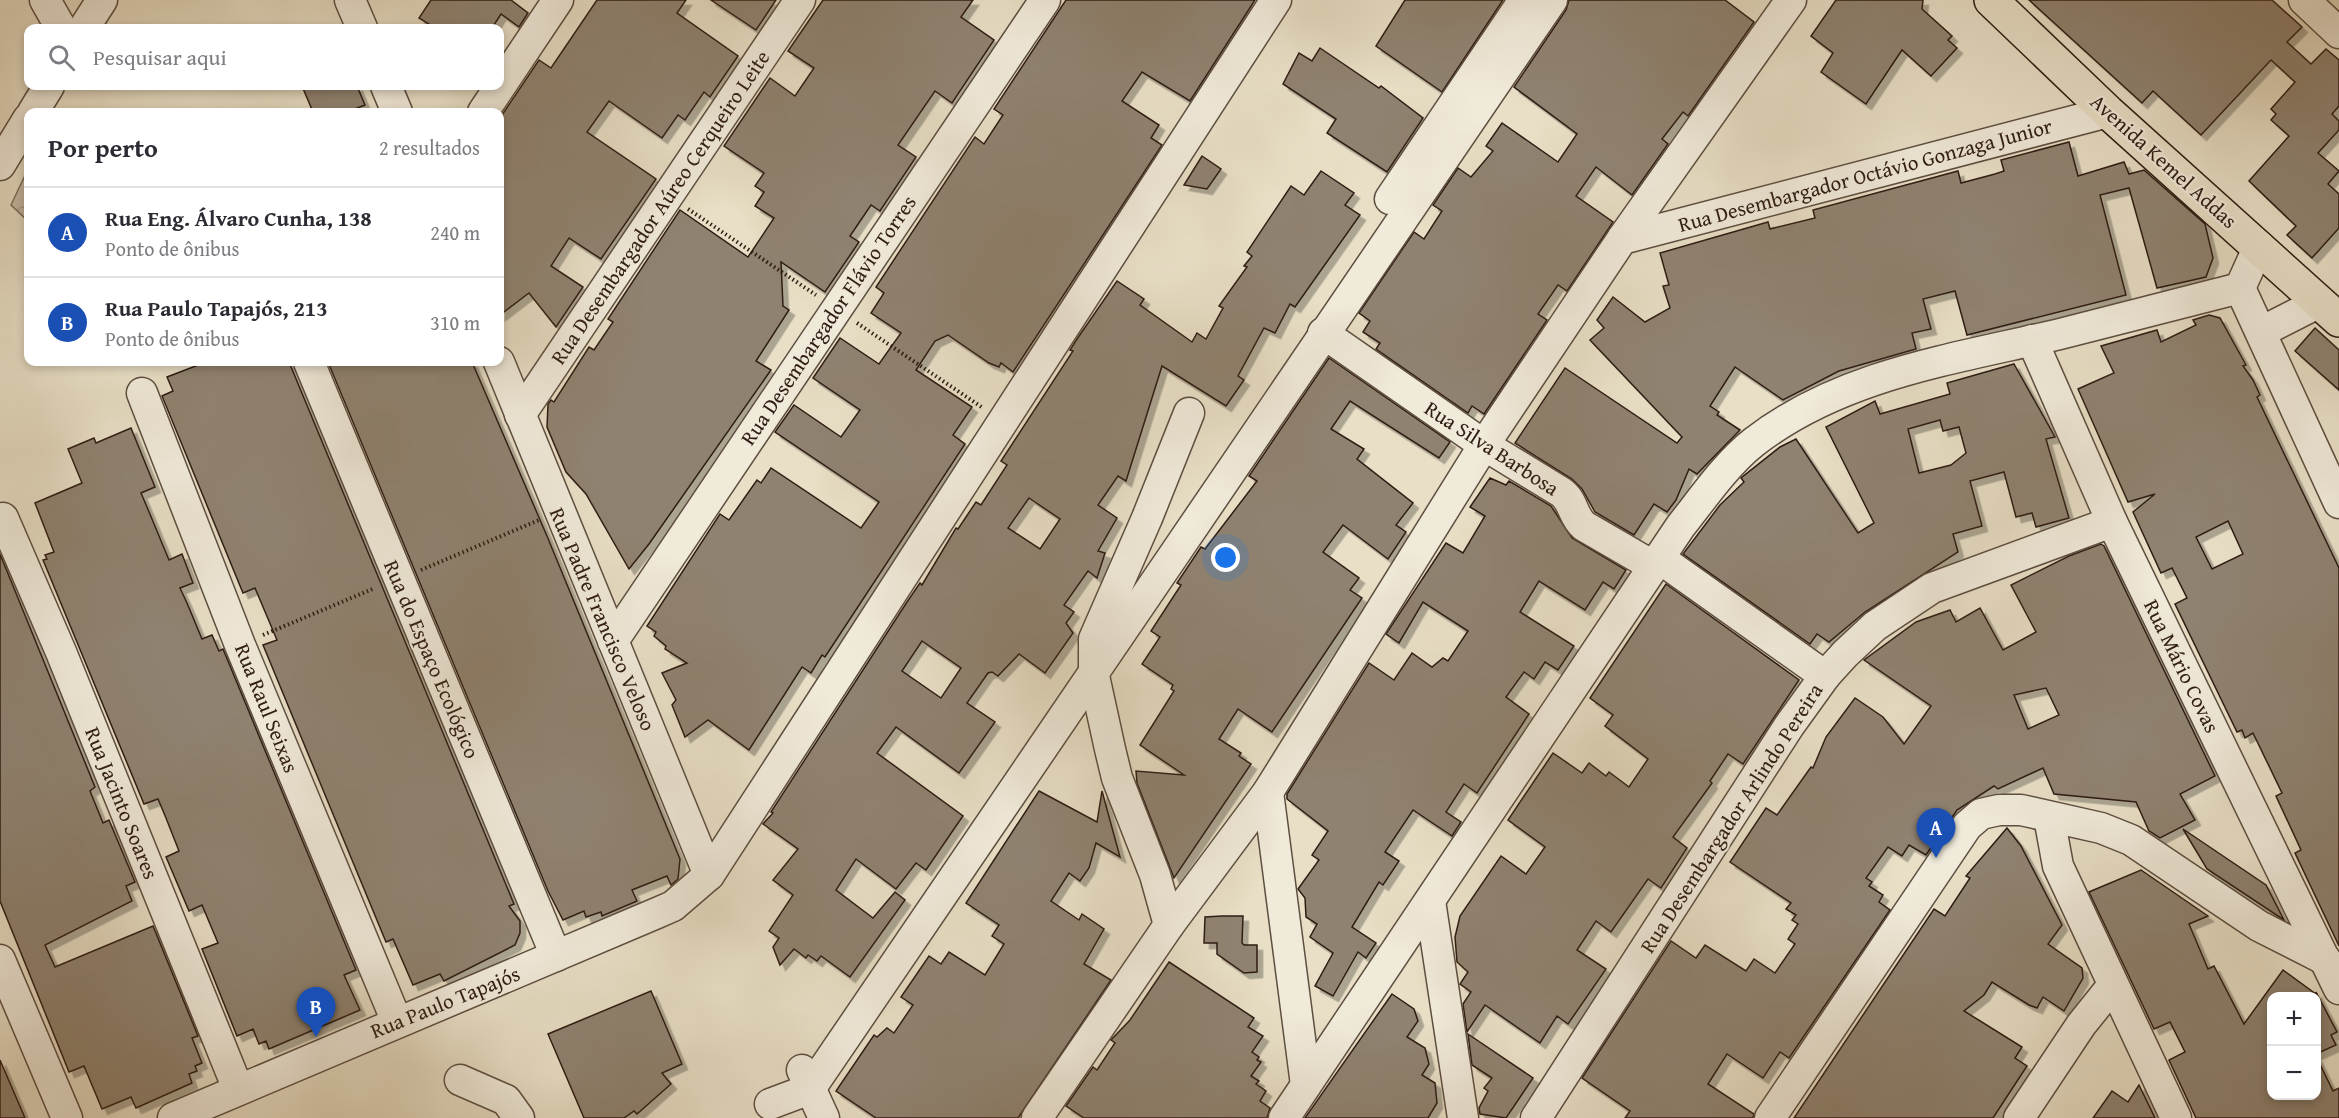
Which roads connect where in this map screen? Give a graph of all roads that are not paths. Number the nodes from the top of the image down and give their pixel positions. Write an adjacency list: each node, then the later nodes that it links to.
1 (45, 0): 13 (street)
2 (102, 0): 14 (street)
3 (350, 0): 15 (street)
4 (558, 0): 17 (street)
5 (800, 0): 38 (street, Rua Desembargador Aúreo Cerqueiro Leite)
6 (1045, 0): 45 (street, Rua Desembargador Flávio Torres)
7 (1276, 0): 50 (street, Rua Paulo Tapajós)
8 (1524, 0): 44 (street)
9 (1552, 0): 32 (street)
10 (1791, 0): 27 (street)
11 (1991, 0): 24 (main road, Avenida Kemel Addas)
12 (2304, 0): 16 (street)
13 (59, 24)
14 (87, 24)
15 (360, 24)
16 (2339, 33)
17 (504, 81)
18 (47, 90): 21 (street)
19 (388, 90): 22 (street)
20 (498, 90): 23 (street)
21 (35, 108)
22 (395, 108)
23 (486, 108)
24 (2108, 112): 27 (street, Rua Desembargador Octávio Gonzaga Junior); 28 (main road, Avenida Kemel Addas)
25 (24, 126): 26 (street)
26 (0, 165)
27 (1622, 238): 39 (street)
28 (2259, 246): 29 (street); 30 (main road, Avenida Kemel Addas)
29 (2240, 288): 31 (street); 33 (street)
30 (2329, 311): 31 (street)
31 (2261, 332): 40 (street)
32 (1323, 333): 39 (street, Rua Silva Barbosa); 46 (street)
33 (2032, 340): 42 (street, Rua Mário Covas); 43 (street)
34 (311, 366): 53 (street, Rua do Espaço Ecológico)
35 (501, 366): 38 (street, Rua Padre Francisco Veloso)
36 (141, 393): 58 (street, Rua Raul Seixas)
37 (1189, 413): 44 (street)
38 (520, 415): 45 (street, Rua Padre Francisco Veloso)
39 (1484, 446): 43 (street, Rua Silva Barbosa); 48 (street)
40 (2339, 503)
41 (3, 518): 62 (street, Rua Jacinto Soares)
42 (2112, 522): 47 (street, Rua Desembargador Arlindo Pereira); 55 (street, Rua Mário Covas)
43 (1656, 562): 47 (street, Rua Silva Barbosa); 51 (street)
44 (1094, 639): 46 (street); 59 (street)
45 (613, 641): 50 (street, Rua Padre Francisco Veloso)
46 (1094, 676): 52 (street); 59 (street)
47 (1825, 676): 71 (street, Rua Desembargador Arlindo Pereira)
48 (1268, 792): 52 (street); 61 (street)
49 (2049, 817): 55 (street); 56 (street); 72 (street)
50 (709, 875): 53 (street, Rua Paulo Tapajós)
51 (1430, 901): 61 (street); 70 (street)
52 (1169, 925): 68 (street)
53 (556, 956): 58 (street, Rua Paulo Tapajós)
54 (0, 960): 64 (street)
55 (2325, 960): 57 (street, Rua Mário Covas)
56 (2113, 985): 73 (street); 74 (street)
57 (2339, 989)
58 (397, 1022): 62 (street, Rua Paulo Tapajós)
59 (806, 1079): 63 (street); 67 (street)
60 (460, 1080): 66 (street)
61 (1306, 1085): 69 (street)
62 (238, 1089): 65 (street, Rua Paulo Tapajós)
63 (763, 1111)
64 (67, 1118)
65 (173, 1118)
66 (519, 1118)
67 (824, 1118)
68 (1036, 1118)
69 (1284, 1118)
70 (1463, 1118)
71 (1536, 1118)
72 (1770, 1118)
73 (2019, 1118)
74 (2176, 1118)

